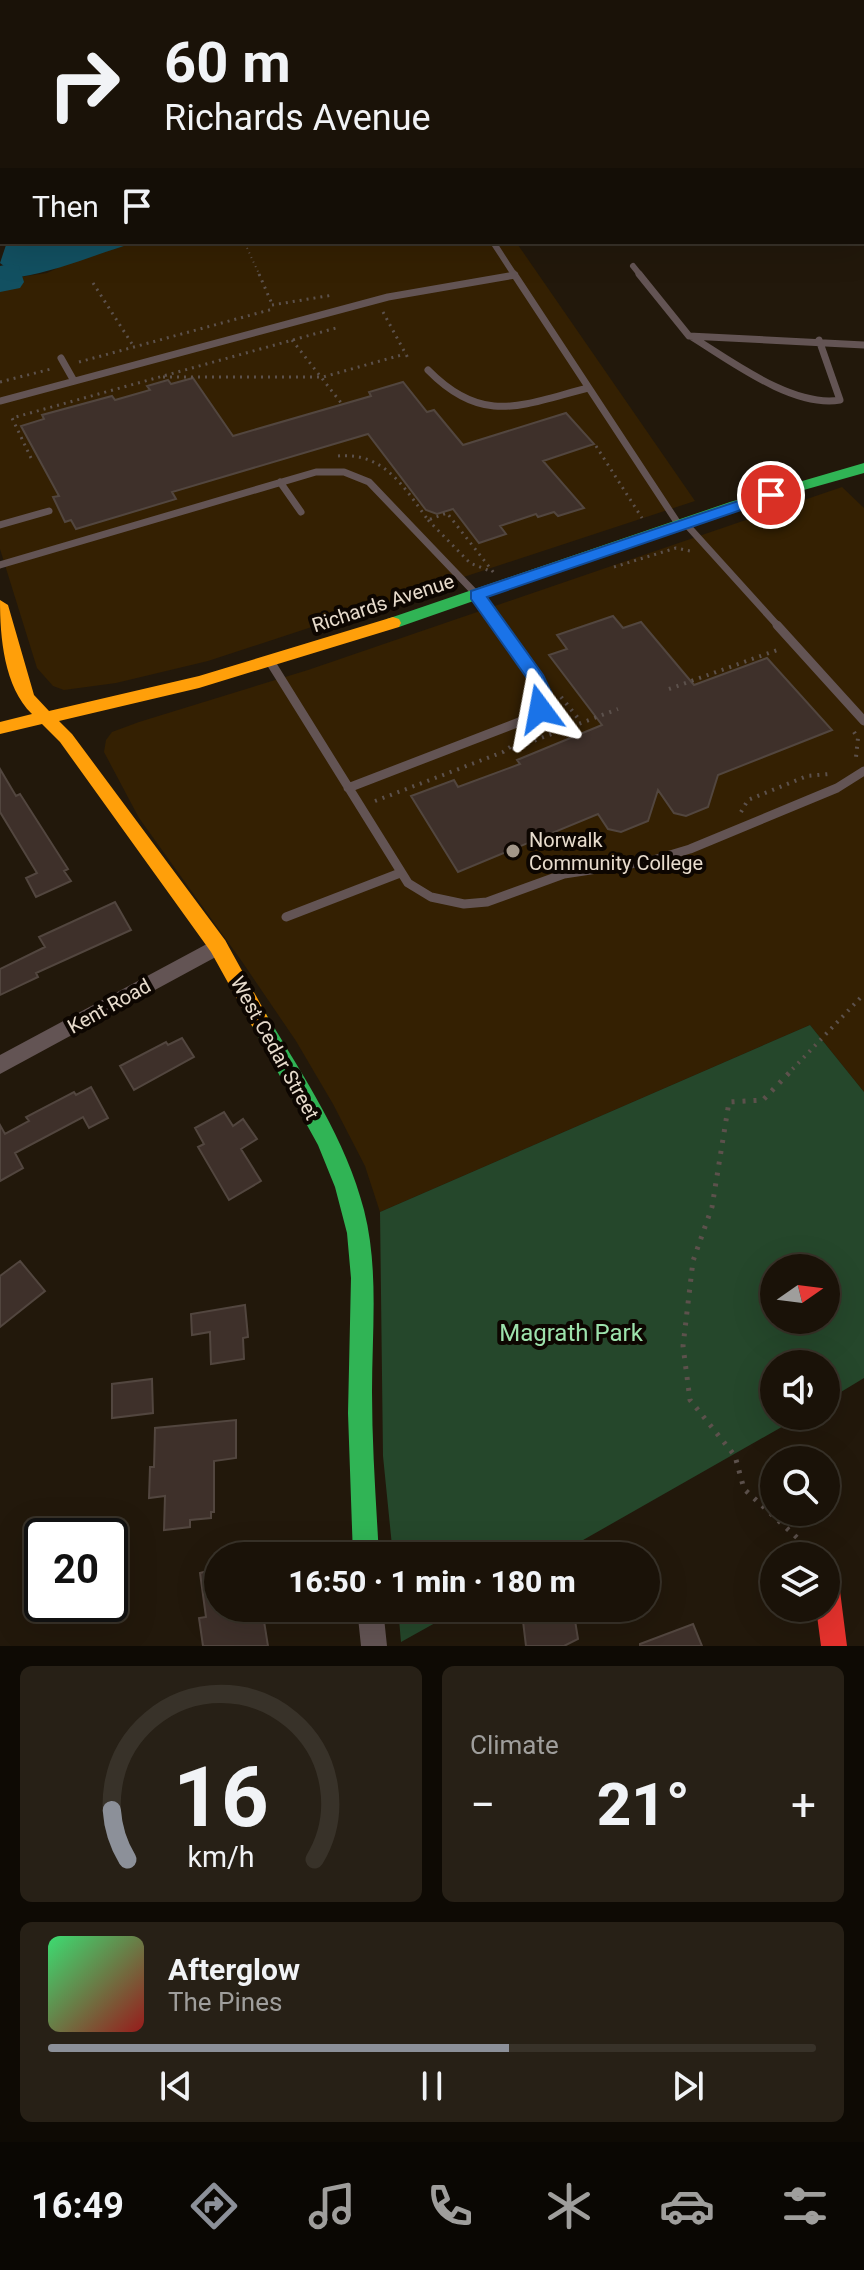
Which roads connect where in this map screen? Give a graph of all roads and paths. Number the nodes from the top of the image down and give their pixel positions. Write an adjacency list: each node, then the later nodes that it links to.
1 (494, 244): 4 (lane)
2 (247, 248): 8 (path)
3 (633, 266): 12 (lane)
4 (515, 275): 23 (lane); 25 (lane)
5 (93, 283): 16 (path)
6 (340, 294): 8 (path)
7 (380, 306): 17 (path)
8 (273, 307): 9 (path); 16 (path)
9 (278, 319)
10 (338, 328): 13 (path)
11 (286, 331): 13 (path)
12 (689, 336): 14 (lane); 14 (lane)
13 (292, 340): 21 (path); 22 (path)
14 (819, 340): 15 (lane)
15 (864, 345)
16 (134, 347): 19 (path)
17 (405, 354): 18 (path); 22 (path)
18 (409, 360)
19 (63, 362): 23 (lane); 24 (path)
20 (428, 370): 25 (lane)
21 (156, 377): 22 (path); 29 (path)
22 (323, 377): 27 (path)
23 (74, 381): 26 (lane)
24 (0, 382)
25 (588, 388): 35 (lane)
26 (0, 401)
27 (342, 404)
28 (596, 446): 35 (path)
29 (31, 458)
30 (864, 468): 35 (street, Richards Avenue)
31 (280, 482): 33 (lane); 38 (lane); 41 (lane)
32 (49, 511): 36 (lane)
33 (301, 512)
34 (428, 520): 40 (path)
35 (678, 520): 41 (street, Richards Avenue); 51 (lane)
36 (0, 525)
37 (692, 552): 39 (path)
38 (0, 565)
39 (606, 567)
40 (492, 571)
41 (477, 595): 44 (street, Richards Avenue); 60 (lane)
42 (0, 605): 50 (street, West Cedar Street)
43 (781, 648): 46 (path)
44 (271, 663): 50 (street, Richards Avenue); 60 (lane)
45 (559, 689): 47 (path)
46 (669, 689)
47 (561, 697): 48 (path); 52 (path)
48 (556, 708)
49 (618, 709): 52 (path)
50 (46, 719): 54 (street, Richards Avenue); 65 (street, West Cedar Street)
51 (864, 721)
52 (581, 722): 56 (path)
53 (850, 725): 57 (path)
54 (0, 728)
55 (527, 735): 56 (path)
56 (503, 752): 62 (path)
57 (853, 761)
58 (864, 771): 63 (lane)
59 (837, 773): 61 (path)
60 (348, 788): 63 (lane)
61 (741, 813)
62 (383, 814)
63 (400, 873): 64 (lane)
64 (286, 917)
65 (218, 946): 67 (street, Kent Road); 68 (street, West Cedar Street)
66 (864, 994): 69 (path)
67 (0, 1065)
68 (365, 1542)
69 (802, 1542)
70 (371, 1622): 72 (street)
71 (831, 1622): 73 (street)
72 (374, 1646)
73 (834, 1646)

